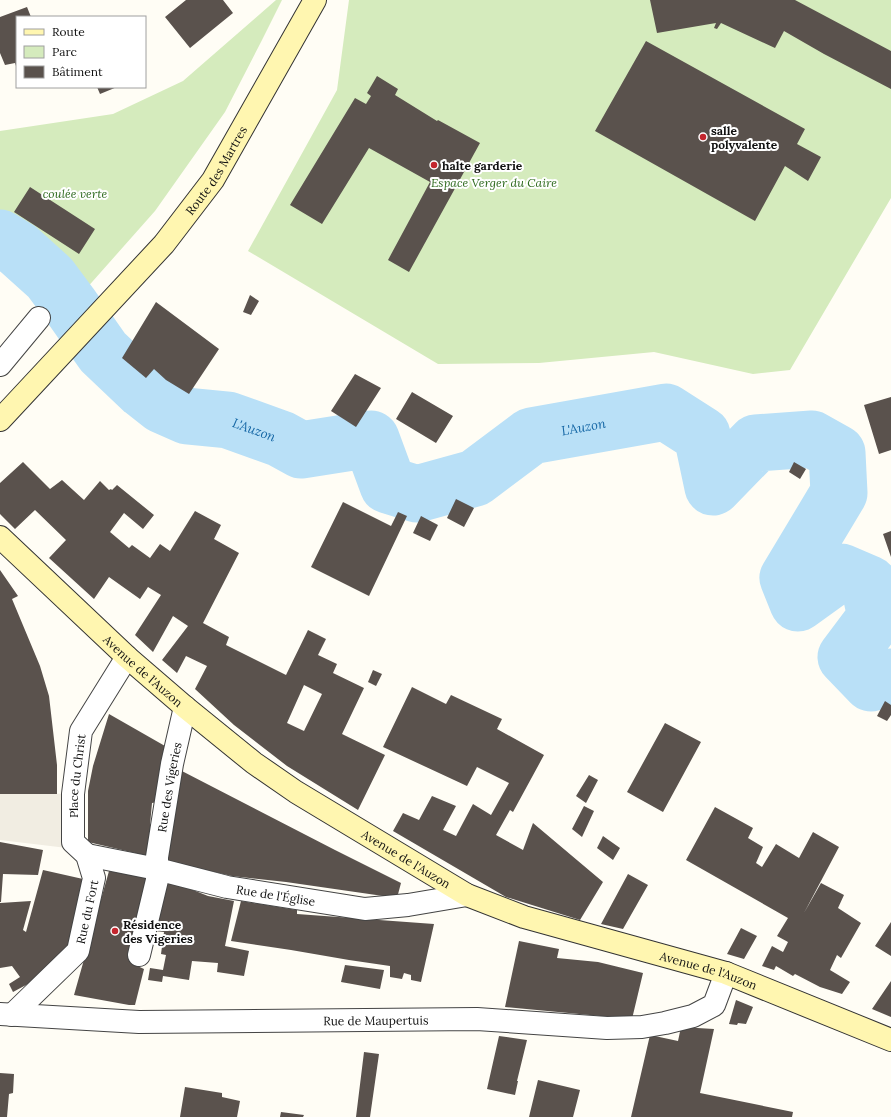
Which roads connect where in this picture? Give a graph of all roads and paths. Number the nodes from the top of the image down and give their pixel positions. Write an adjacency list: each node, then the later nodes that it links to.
1 (315, 0): 4 (main road, Route des Martres)
2 (39, 318): 3 (street)
3 (0, 365)
4 (0, 420)
5 (0, 537): 6 (main road, Avenue de l'Auzon)
6 (127, 657): 7 (main road, Avenue de l'Auzon); 8 (street, Place du Christ)
7 (185, 707): 9 (street, Rue des Vigeries); 10 (main road, Avenue de l'Auzon)
8 (87, 855): 9 (street, Rue de l'Église); 13 (street, Rue du Fort)
9 (157, 869): 10 (street, Rue de l'Église); 11 (street, Rue des Vigeries)
10 (467, 894): 12 (main road, Avenue de l'Auzon)
11 (139, 955)
12 (726, 974): 13 (street, Rue de Maupertuis); 14 (main road, Avenue de l'Auzon)
13 (6, 1014)
14 (891, 1040)

